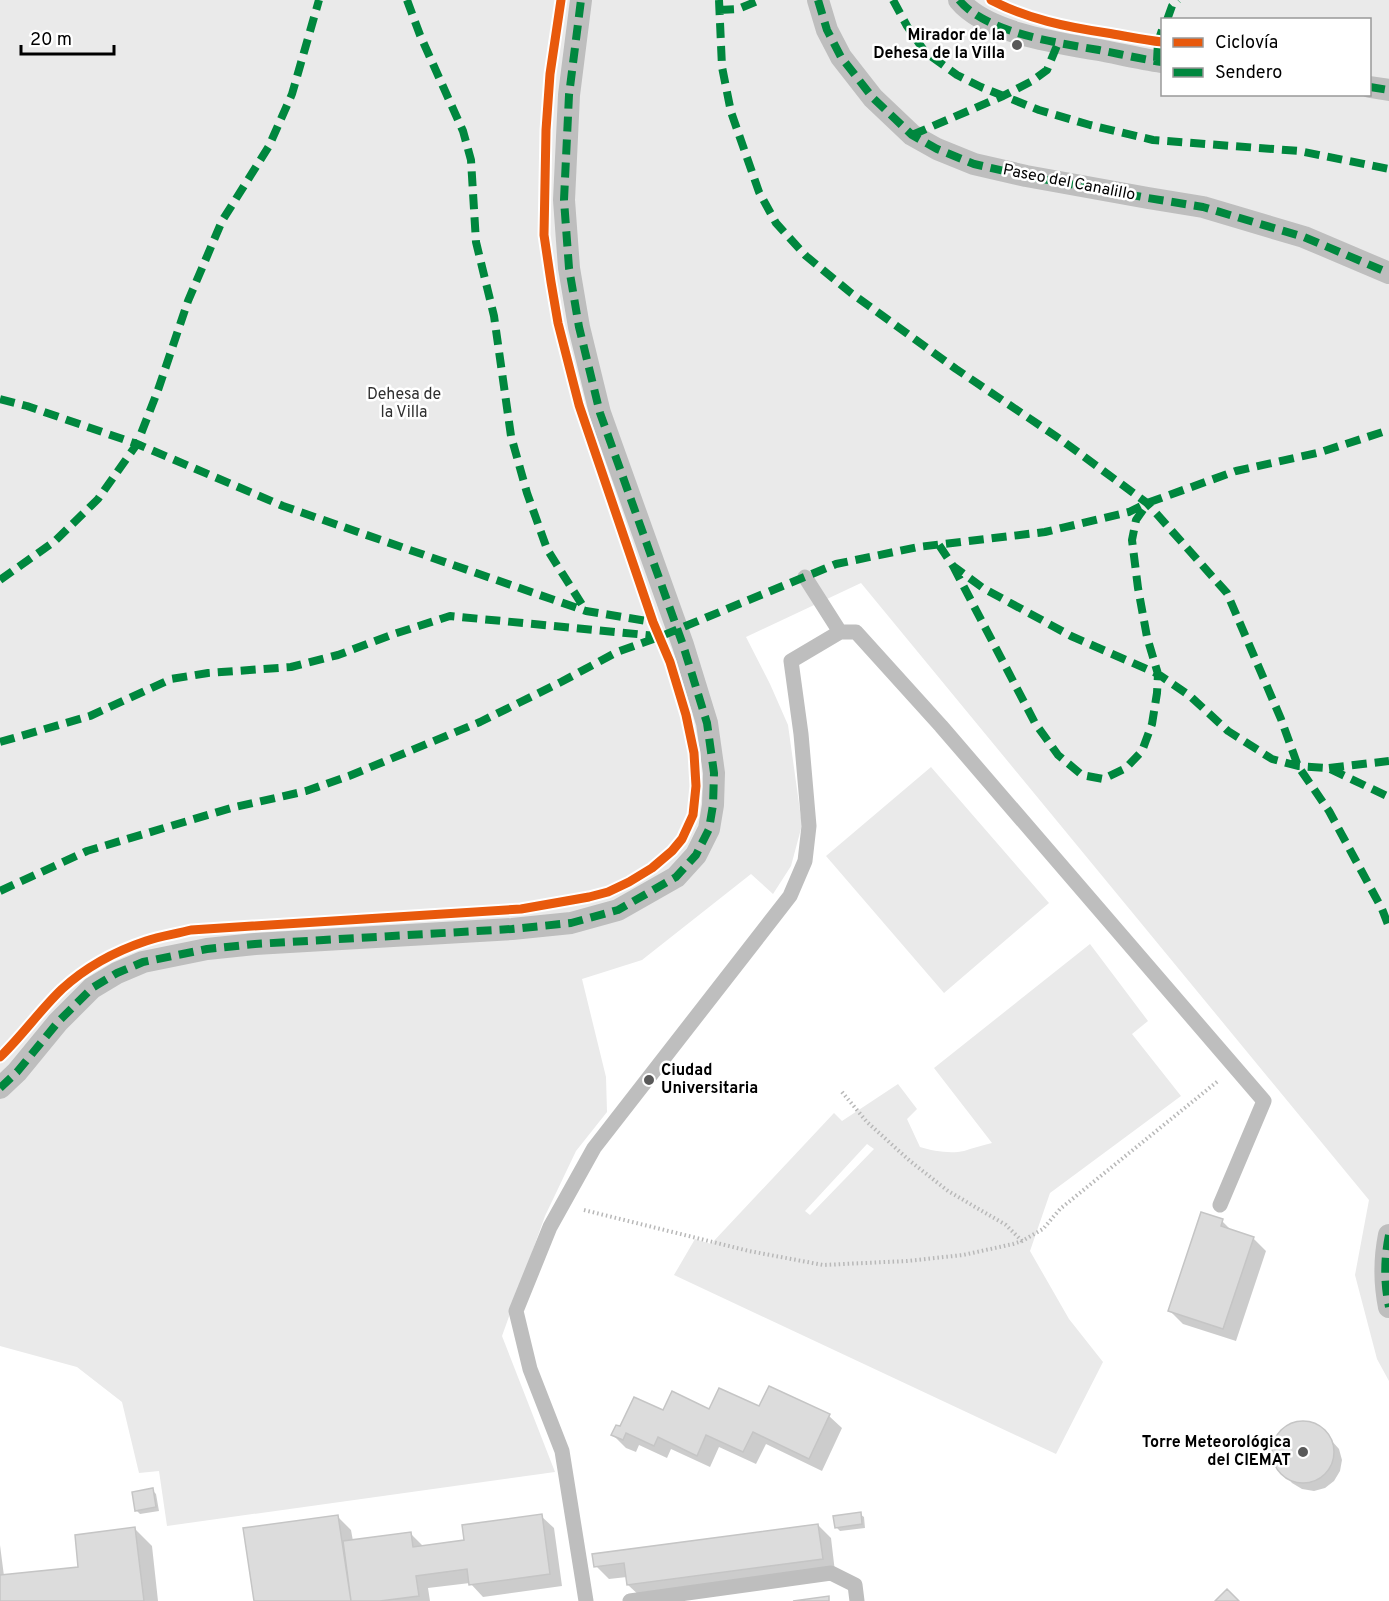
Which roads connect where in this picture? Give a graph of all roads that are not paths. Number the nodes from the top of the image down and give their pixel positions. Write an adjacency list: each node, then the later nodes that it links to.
1 (581, 0): 10 (street)
2 (818, 0): 7 (street, Paseo del Canalillo)
3 (959, 0): 4 (street)
4 (1161, 62)
5 (1371, 87): 6 (street)
6 (1389, 90)
7 (1389, 273)
8 (805, 577): 9 (lane)
9 (840, 633): 11 (lane); 14 (lane)
10 (0, 1088)
11 (1220, 1205)
12 (1389, 1235): 13 (street)
13 (1389, 1307)
14 (586, 1601)
15 (630, 1601): 16 (lane)
16 (857, 1601)

